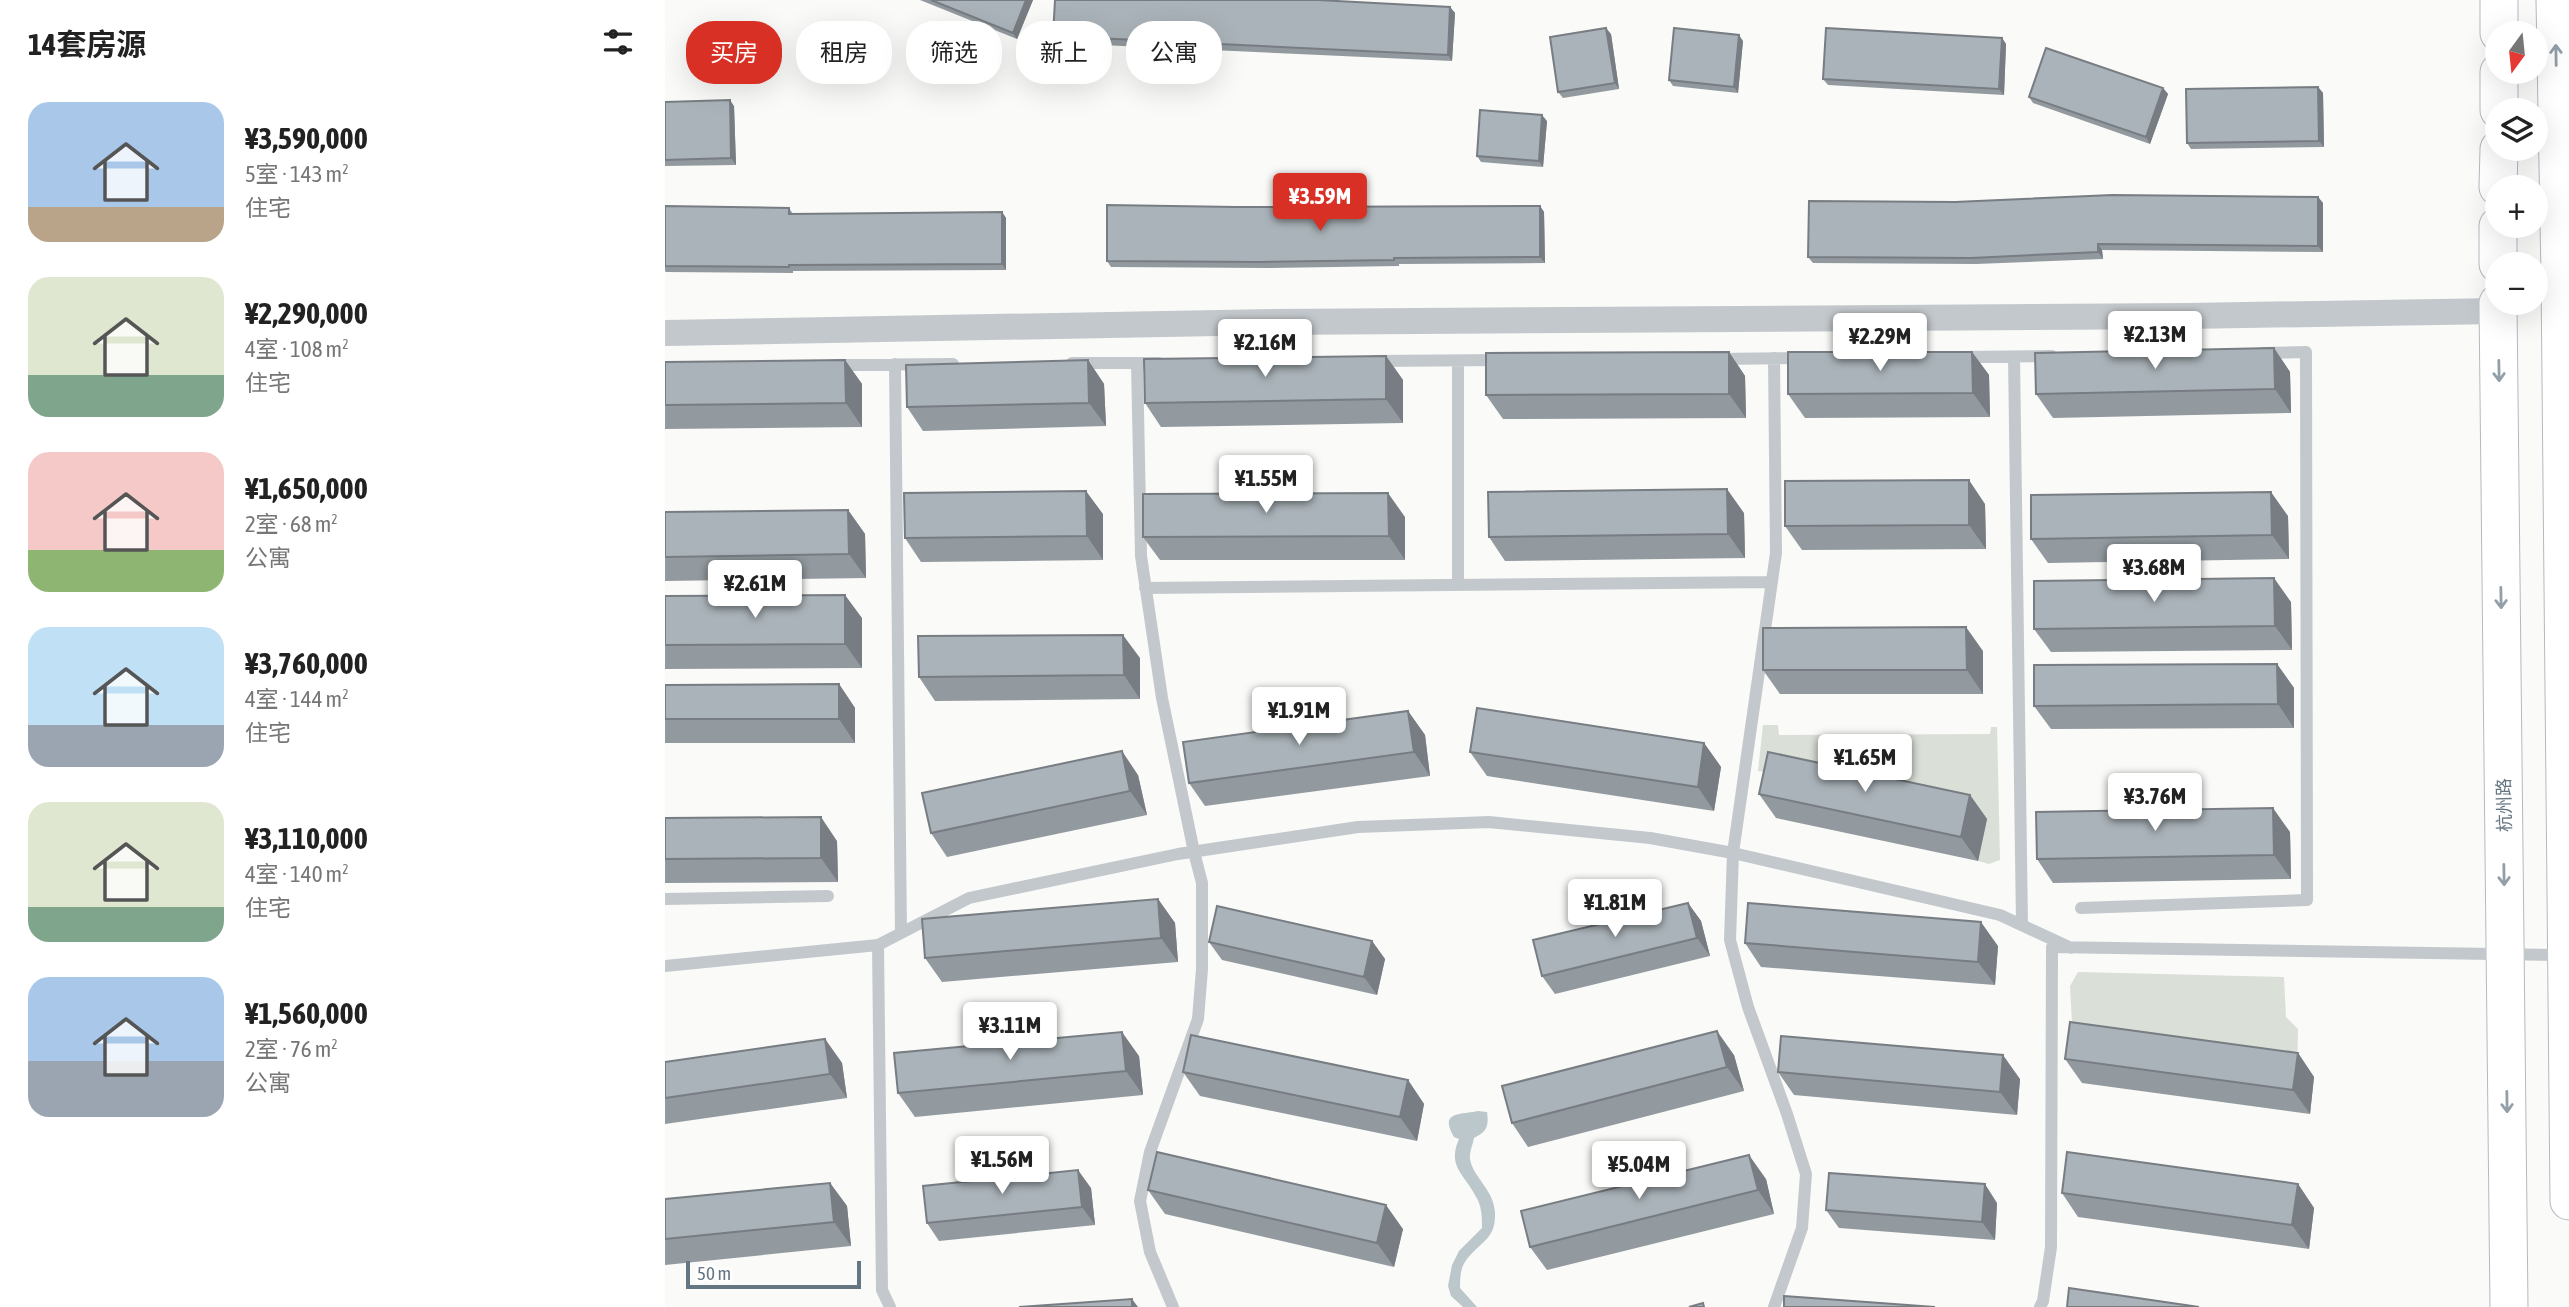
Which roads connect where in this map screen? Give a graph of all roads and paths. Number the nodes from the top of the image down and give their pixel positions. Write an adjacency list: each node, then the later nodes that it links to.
1 (2499, 0): 3 (main road)
2 (2555, 0): 4 (main road, one-way to 2)
3 (2499, 21)
4 (2565, 277): 37 (main road)
5 (2485, 307): 7 (street)
6 (2498, 315): 36 (main road, 杭州路, one-way to 36)
7 (665, 333)
8 (2250, 353): 31 (lane)
9 (2070, 356): 11 (lane)
10 (1947, 357): 11 (lane)
11 (2014, 357): 32 (lane)
12 (1774, 358): 13 (lane); 14 (lane); 24 (lane)
13 (1814, 358)
14 (1705, 359)
15 (1458, 360): 16 (lane); 17 (lane); 25 (lane)
16 (1513, 360)
17 (1361, 361)
18 (1179, 362): 20 (lane)
19 (1056, 363): 20 (lane)
20 (1137, 363): 26 (lane)
21 (895, 364): 22 (lane); 23 (lane); 33 (lane)
22 (962, 364)
23 (827, 365)
24 (1772, 582): 25 (lane); 28 (lane)
25 (1458, 585): 26 (lane)
26 (1145, 588): 27 (lane)
27 (1194, 852): 28 (lane); 33 (lane); 41 (lane)
28 (1733, 853): 32 (lane); 42 (lane)
29 (828, 896): 30 (lane)
30 (665, 900)
31 (2081, 908)
32 (2022, 925): 35 (lane)
33 (901, 933): 34 (lane)
34 (878, 945): 38 (lane); 40 (lane)
35 (2071, 948): 36 (lane); 43 (lane)
36 (2505, 954): 37 (lane); 44 (main road, 杭州路, one-way to 44)
37 (2568, 955): 39 (main road)
38 (665, 966)
39 (2569, 1201)
40 (890, 1307)
41 (1173, 1307)
42 (1774, 1307)
43 (2040, 1307)
44 (2509, 1307)

